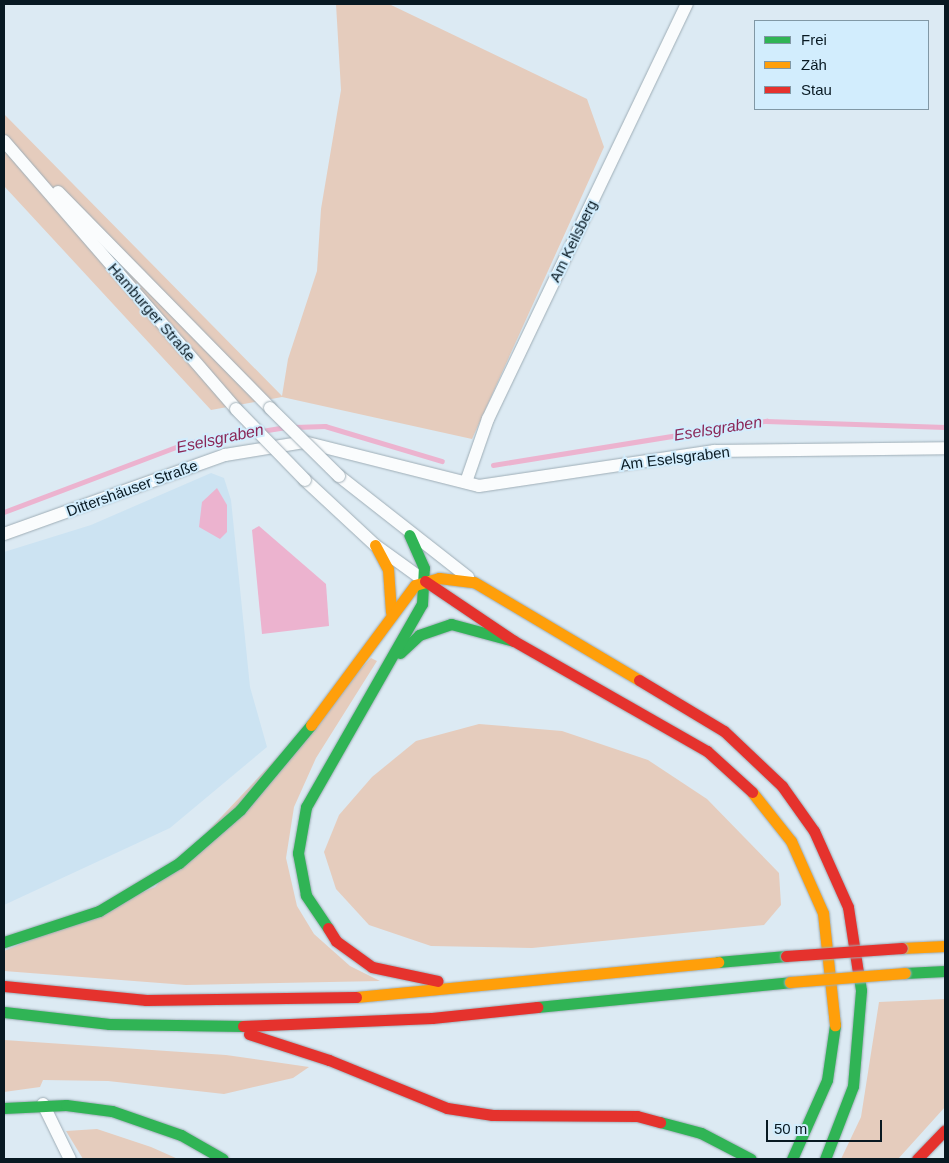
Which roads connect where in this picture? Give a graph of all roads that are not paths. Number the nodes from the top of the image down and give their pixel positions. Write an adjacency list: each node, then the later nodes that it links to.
1 (687, 4): 5 (street, Am Keilsberg)
2 (4, 141): 3 (street, Hamburger Straße)
3 (40, 178): 7 (street, bridge); 8 (street, Hamburger Straße, bridge)
4 (945, 448): 5 (street, Am Eselsgraben)
5 (466, 482): 6 (street, Dittershäuser Straße)
6 (4, 534)
7 (409, 535): 9 (main road); 10 (street)
8 (375, 545): 9 (street, Hamburger Straße); 11 (main road)
9 (425, 581): 10 (main road); 11 (main road); 12 (main road); 13 (main road)
10 (474, 582): 30 (main road)
11 (391, 612): 14 (main road)
12 (514, 642): 13 (main road); 29 (main road)
13 (385, 668): 18 (main road)
14 (4, 942)
15 (945, 946): 18 (main road, bridge)
16 (945, 971): 20 (main road, bridge)
17 (4, 986): 18 (main road)
18 (477, 987)
19 (4, 1012): 20 (main road)
20 (229, 1027): 23 (main road)
21 (43, 1104): 22 (main road); 25 (street); 26 (main road)
22 (4, 1108)
23 (680, 1126): 27 (main road); 28 (main road)
24 (945, 1130): 31 (main road)
25 (70, 1159)
26 (223, 1159)
27 (725, 1159)
28 (751, 1159)
29 (792, 1159)
30 (824, 1159)
31 (917, 1159)

